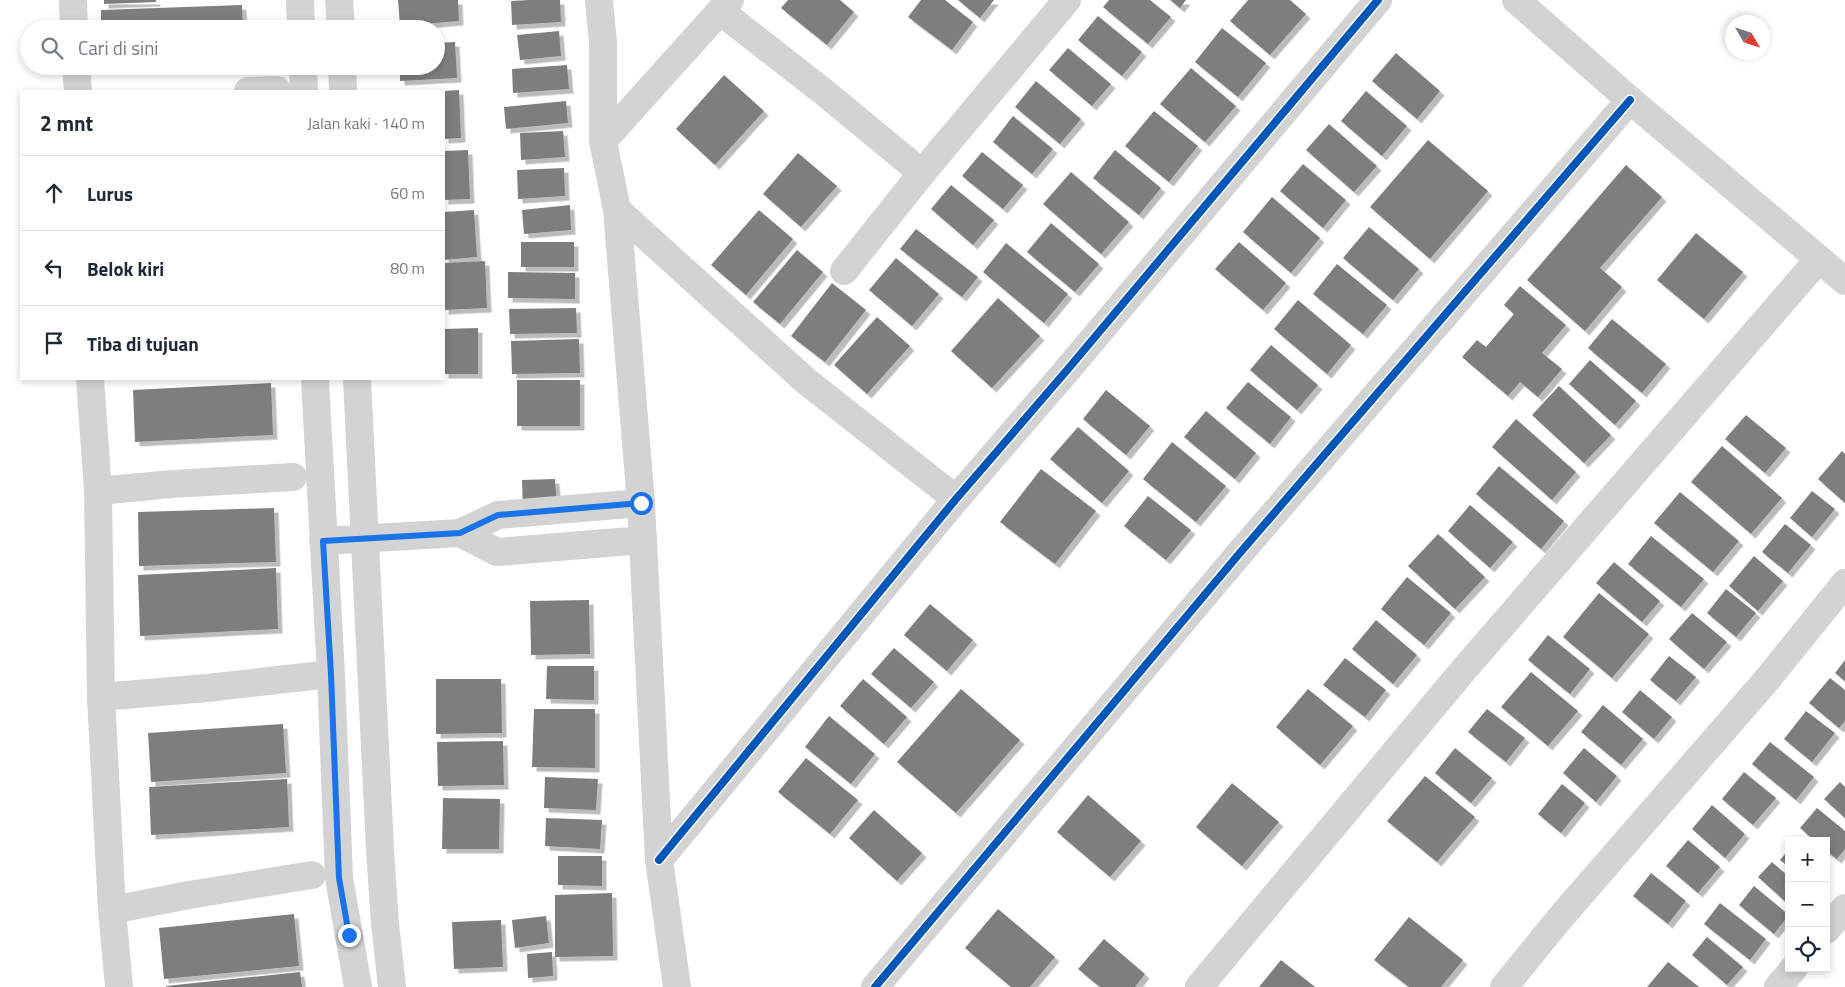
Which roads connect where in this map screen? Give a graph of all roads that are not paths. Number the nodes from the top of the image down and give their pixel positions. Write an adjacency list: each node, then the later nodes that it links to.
1 (73, 0): 9 (street)
2 (300, 0): 10 (street)
3 (339, 0): 11 (street)
4 (599, 0): 19 (street)
5 (1067, 0): 20 (street)
6 (1378, 0): 30 (street)
7 (1516, 0): 18 (street)
8 (725, 6): 19 (street); 20 (street)
9 (74, 20)
10 (301, 20)
11 (340, 20)
12 (77, 75): 15 (street)
13 (303, 75): 16 (street)
14 (343, 75): 17 (street)
15 (78, 90)
16 (304, 90)
17 (344, 90)
18 (1630, 100): 22 (street); 49 (street)
19 (603, 141): 21 (street)
20 (922, 173): 23 (street)
21 (617, 210): 30 (street); 31 (street)
22 (1819, 259): 24 (street); 50 (street)
23 (844, 271)
24 (1845, 281)
25 (90, 380): 29 (street)
26 (315, 380): 35 (street)
27 (357, 380): 33 (street)
28 (293, 477): 29 (street)
29 (98, 491): 38 (street)
30 (956, 499): 39 (street)
31 (641, 503): 32 (street); 34 (street)
32 (460, 533): 33 (street); 34 (street)
33 (364, 537): 35 (street); 47 (street)
34 (642, 540): 39 (street)
35 (323, 541): 37 (street)
36 (1845, 583): 51 (street)
37 (331, 674): 38 (street); 46 (street)
38 (101, 697): 42 (street)
39 (658, 860): 48 (street)
40 (312, 876): 42 (street)
41 (1845, 908): 43 (street)
42 (112, 910): 45 (street)
43 (1829, 927)
44 (1791, 972): 52 (street)
45 (120, 987)
46 (358, 987)
47 (392, 987)
48 (677, 987)
49 (876, 987)
50 (1199, 987)
51 (1504, 987)
52 (1778, 987)

